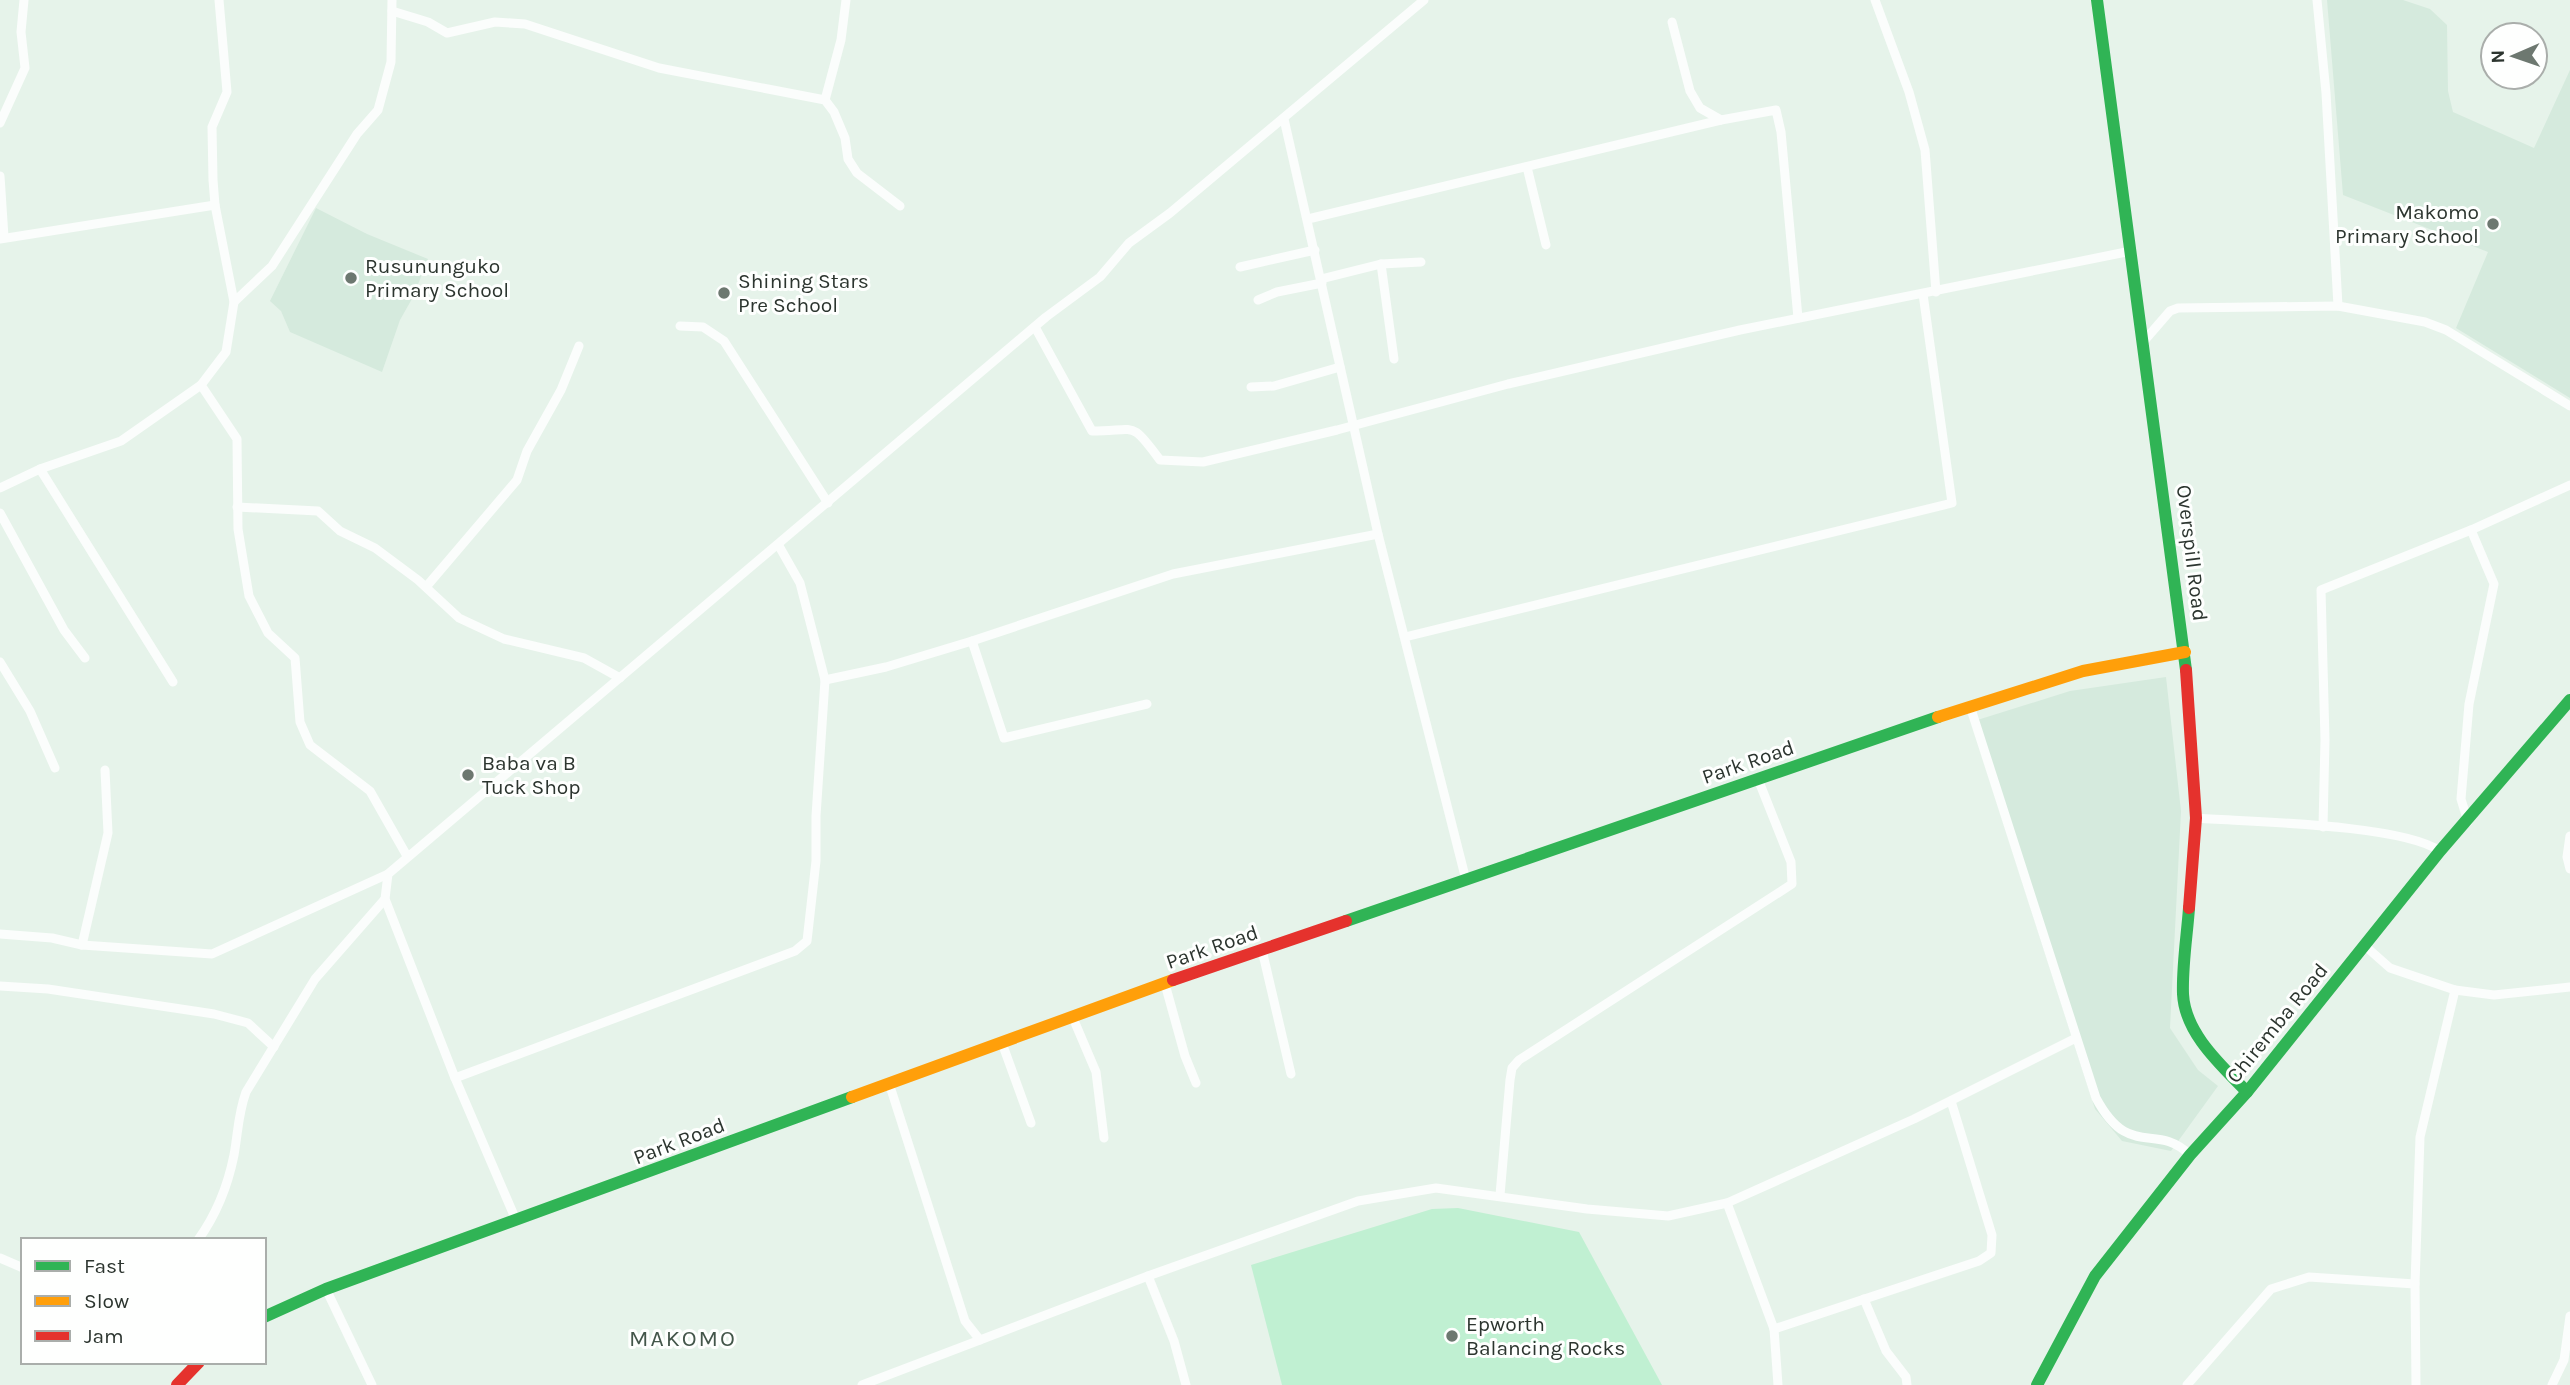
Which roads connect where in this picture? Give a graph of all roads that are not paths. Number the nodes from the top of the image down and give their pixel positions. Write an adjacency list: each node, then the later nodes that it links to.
1 (24, 0): 14 (street)
2 (219, 0): 17 (street)
3 (392, 0): 9 (street)
4 (846, 0): 11 (street)
5 (1424, 0): 12 (street)
6 (1875, 0): 28 (street)
7 (2097, 0): 23 (street, Overspill Road)
8 (2317, 0): 32 (street)
9 (392, 11): 11 (street); 31 (street)
10 (1672, 22): 13 (street)
11 (825, 100): 18 (street)
12 (1284, 119): 19 (street); 35 (street)
13 (1721, 120): 15 (street); 33 (street)
14 (0, 123)
15 (1527, 167): 19 (street); 21 (street)
16 (0, 176): 20 (street)
17 (215, 205): 20 (street); 31 (street)
18 (900, 206)
19 (1308, 219): 22 (street)
20 (2, 238)
21 (1546, 245)
22 (1315, 250): 26 (street); 27 (street)
23 (2131, 251): 28 (street); 36 (street, Overspill Road)
24 (1421, 262): 25 (street)
25 (1381, 264): 27 (street); 38 (street)
26 (1240, 267)
27 (1322, 281): 30 (street); 39 (street)
28 (1936, 292): 29 (street)
29 (1923, 294): 33 (street); 54 (street)
30 (1258, 300)
31 (234, 302): 40 (street)
32 (2338, 306): 36 (street); 42 (street)
33 (1798, 318): 43 (street)
34 (680, 326): 47 (street)
35 (1035, 327): 43 (street); 47 (street)
36 (2144, 341): 56 (street, Overspill Road)
37 (579, 346): 53 (street)
38 (1394, 359)
39 (1340, 367): 41 (street); 43 (street)
40 (201, 385): 44 (street); 48 (street)
41 (1251, 387)
42 (2570, 406)
43 (1353, 426): 51 (street)
44 (40, 469): 46 (street); 61 (street)
45 (2570, 485): 50 (street)
46 (0, 488)
47 (828, 503): 52 (street)
48 (237, 507): 53 (street); 73 (street)
49 (0, 513): 57 (street)
50 (2471, 530): 69 (street); 70 (street)
51 (1378, 534): 54 (street); 55 (street)
52 (779, 546): 59 (street); 60 (street)
53 (426, 587): 59 (street)
54 (1405, 637): 76 (street)
55 (972, 642): 60 (street); 63 (street)
56 (2185, 652): 64 (street, Park Road); 68 (street, Overspill Road)
57 (85, 658)
58 (0, 662): 65 (street)
59 (620, 678): 73 (street)
60 (825, 680): 91 (street)
61 (173, 682)
62 (2570, 700): 69 (street, Chiremba Road)
63 (1147, 704)
64 (1970, 706): 67 (street, Park Road); 87 (street)
65 (55, 768)
66 (105, 770): 79 (street)
67 (1758, 779): 76 (street, Park Road); 99 (street)
68 (2196, 818): 70 (street); 94 (street, Overspill Road)
69 (2468, 822): 72 (street, Chiremba Road)
70 (2323, 827): 72 (street)
71 (2570, 836): 74 (street)
72 (2440, 851): 80 (street, Chiremba Road)
73 (407, 856): 75 (street)
74 (2570, 870)
75 (388, 874): 77 (street); 79 (street)
76 (1466, 880): 81 (street, Park Road)
77 (385, 899): 89 (street); 91 (street)
78 (0, 934): 79 (street)
79 (82, 945)
80 (2364, 945): 85 (street); 94 (street, Chiremba Road)
81 (1262, 950): 82 (street, Park Road); 90 (street)
82 (1166, 984): 86 (street, Park Road); 93 (street)
83 (0, 986): 89 (street)
84 (2570, 987): 85 (street)
85 (2455, 990): 106 (street)
86 (1073, 1018): 88 (street, Park Road); 97 (street)
87 (2076, 1038): 95 (street); 98 (street)
88 (1002, 1043): 92 (street, Park Road); 96 (street)
89 (274, 1046): 102 (street)
90 (1291, 1074)
91 (455, 1078): 101 (street)
92 (889, 1083): 101 (street, Park Road); 112 (street)
93 (1196, 1083)
94 (2247, 1092): 98 (street, Chiremba Road)
95 (1951, 1101): 100 (street); 108 (street)
96 (1031, 1123)
97 (1104, 1138)
98 (2190, 1155): 120 (street, Chiremba Road)
99 (1500, 1195): 100 (street); 105 (street)
100 (1727, 1203): 111 (street)
101 (516, 1220): 107 (street, Park Road)
102 (199, 1238)
103 (0, 1258): 104 (street)
104 (21, 1267)
105 (1148, 1276): 112 (street); 117 (street)
106 (2415, 1284): 121 (street); 122 (street)
107 (326, 1289): 109 (street, Park Road); 115 (street)
108 (1864, 1299): 111 (street); 119 (street)
109 (266, 1316)
110 (2570, 1316): 123 (street)
111 (1773, 1329): 118 (street)
112 (980, 1340): 116 (street)
113 (196, 1364): 114 (street)
114 (177, 1385)
115 (372, 1385)
116 (862, 1385)
117 (1186, 1385)
118 (1778, 1385)
119 (1907, 1385)
120 (2037, 1385)
121 (2187, 1385)
122 (2416, 1385)
123 (2552, 1385)

